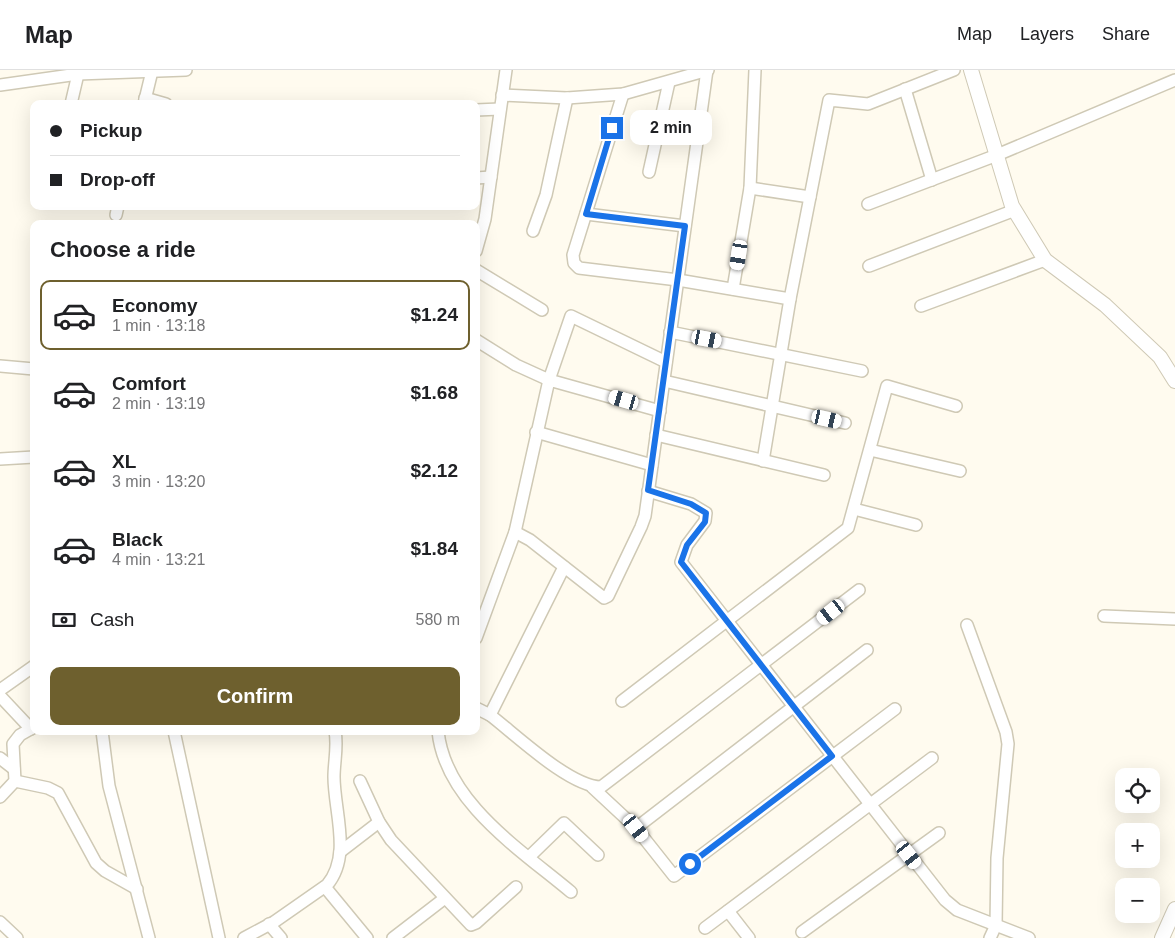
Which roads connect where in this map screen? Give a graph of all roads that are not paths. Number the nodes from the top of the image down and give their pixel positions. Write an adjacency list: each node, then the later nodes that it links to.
1 (186, 70): 7 (street)
2 (506, 70): 14 (street)
3 (707, 70): 10 (street); 30 (street)
4 (755, 70): 25 (street)
5 (954, 70): 12 (street)
6 (971, 70): 20 (street)
7 (152, 71): 8 (street); 17 (street)
8 (78, 74): 11 (street); 16 (street)
9 (1175, 80): 20 (street)
10 (669, 82): 13 (street); 21 (street)
11 (0, 85)
12 (905, 89): 24 (street); 26 (street)
13 (623, 94): 15 (street); 29 (street)
14 (502, 95): 15 (street); 18 (street)
15 (568, 98): 31 (street)
16 (72, 100)
17 (145, 100)
18 (500, 109): 19 (street); 22 (street)
19 (480, 110)
20 (997, 155): 24 (street); 28 (street)
21 (649, 172)
22 (491, 177): 23 (street); 32 (street)
23 (480, 178)
24 (932, 180): 27 (street)
25 (750, 188): 26 (street); 37 (street)
26 (810, 198): 38 (street)
27 (868, 204)
28 (1015, 210): 33 (street); 34 (street)
29 (586, 214): 30 (street); 36 (street)
30 (685, 226): 36 (street)
31 (533, 231)
32 (480, 237)
33 (1045, 260): 39 (street); 50 (street)
34 (868, 266)
35 (480, 272): 40 (street)
36 (678, 280): 37 (street); 41 (street)
37 (733, 289): 38 (street)
38 (790, 299): 43 (street)
39 (921, 306)
40 (542, 310)
41 (670, 332): 43 (street); 44 (street)
42 (480, 342): 48 (street)
43 (781, 353): 47 (street); 51 (street)
44 (666, 362): 48 (street); 49 (street)
45 (0, 366): 46 (street)
46 (30, 369)
47 (862, 371)
48 (549, 380): 53 (street); 55 (street)
49 (664, 381): 51 (street); 53 (street)
50 (1175, 382)
51 (772, 406): 54 (street); 60 (street)
52 (956, 406): 57 (street)
53 (660, 410): 56 (street)
54 (845, 423)
55 (536, 432): 61 (street); 67 (street)
56 (656, 435): 60 (street); 61 (street)
57 (870, 450): 62 (street); 65 (street)
58 (30, 457): 59 (street)
59 (0, 459)
60 (763, 460): 63 (street)
61 (652, 465): 64 (street)
62 (960, 471)
63 (824, 475)
64 (648, 490): 68 (street); 72 (street)
65 (854, 509): 66 (street); 72 (street)
66 (916, 525)
67 (515, 532): 68 (street); 74 (street)
68 (564, 567): 84 (street)
69 (858, 590): 76 (street)
70 (1104, 616): 71 (street)
71 (1175, 619)
72 (725, 620): 76 (street); 80 (street)
73 (967, 625): 115 (street)
74 (480, 627)
75 (867, 650): 81 (street)
76 (761, 665): 81 (street); 96 (street)
77 (30, 669): 78 (street)
78 (0, 690)
79 (0, 696): 85 (street)
80 (622, 701)
81 (793, 707): 91 (street); 100 (street)
82 (895, 709): 91 (street)
83 (480, 710): 84 (street)
84 (490, 715): 96 (street)
85 (30, 726)
86 (30, 729): 94 (street)
87 (103, 735): 108 (street)
88 (175, 735): 120 (street)
89 (334, 735): 102 (street)
90 (439, 735): 105 (street)
91 (832, 756): 98 (street); 100 (street)
92 (0, 758): 94 (street)
93 (932, 758): 98 (street)
94 (14, 775): 97 (street); 108 (street)
95 (360, 781): 99 (street)
96 (592, 787): 100 (street)
97 (0, 797)
98 (871, 806): 104 (street); 112 (street)
99 (379, 822): 102 (street); 110 (street)
100 (636, 828)
101 (939, 833): 104 (street)
102 (340, 852): 106 (street)
103 (598, 855): 105 (street)
104 (909, 855): 115 (street); 117 (street)
105 (529, 857): 109 (street)
106 (325, 887): 114 (street); 123 (street)
107 (516, 887): 110 (street)
108 (137, 889): 119 (street)
109 (571, 892)
110 (445, 898): 124 (street)
111 (1175, 909): 128 (street)
112 (728, 911): 116 (street); 125 (street)
113 (0, 922): 118 (street)
114 (270, 924): 121 (street); 122 (street)
115 (996, 925): 126 (street); 127 (street)
116 (705, 928)
117 (802, 932)
118 (17, 938)
119 (150, 938)
120 (219, 938)
121 (244, 938)
122 (281, 938)
123 (367, 938)
124 (393, 938)
125 (749, 938)
126 (990, 938)
127 (1028, 938)
128 (1162, 938)

